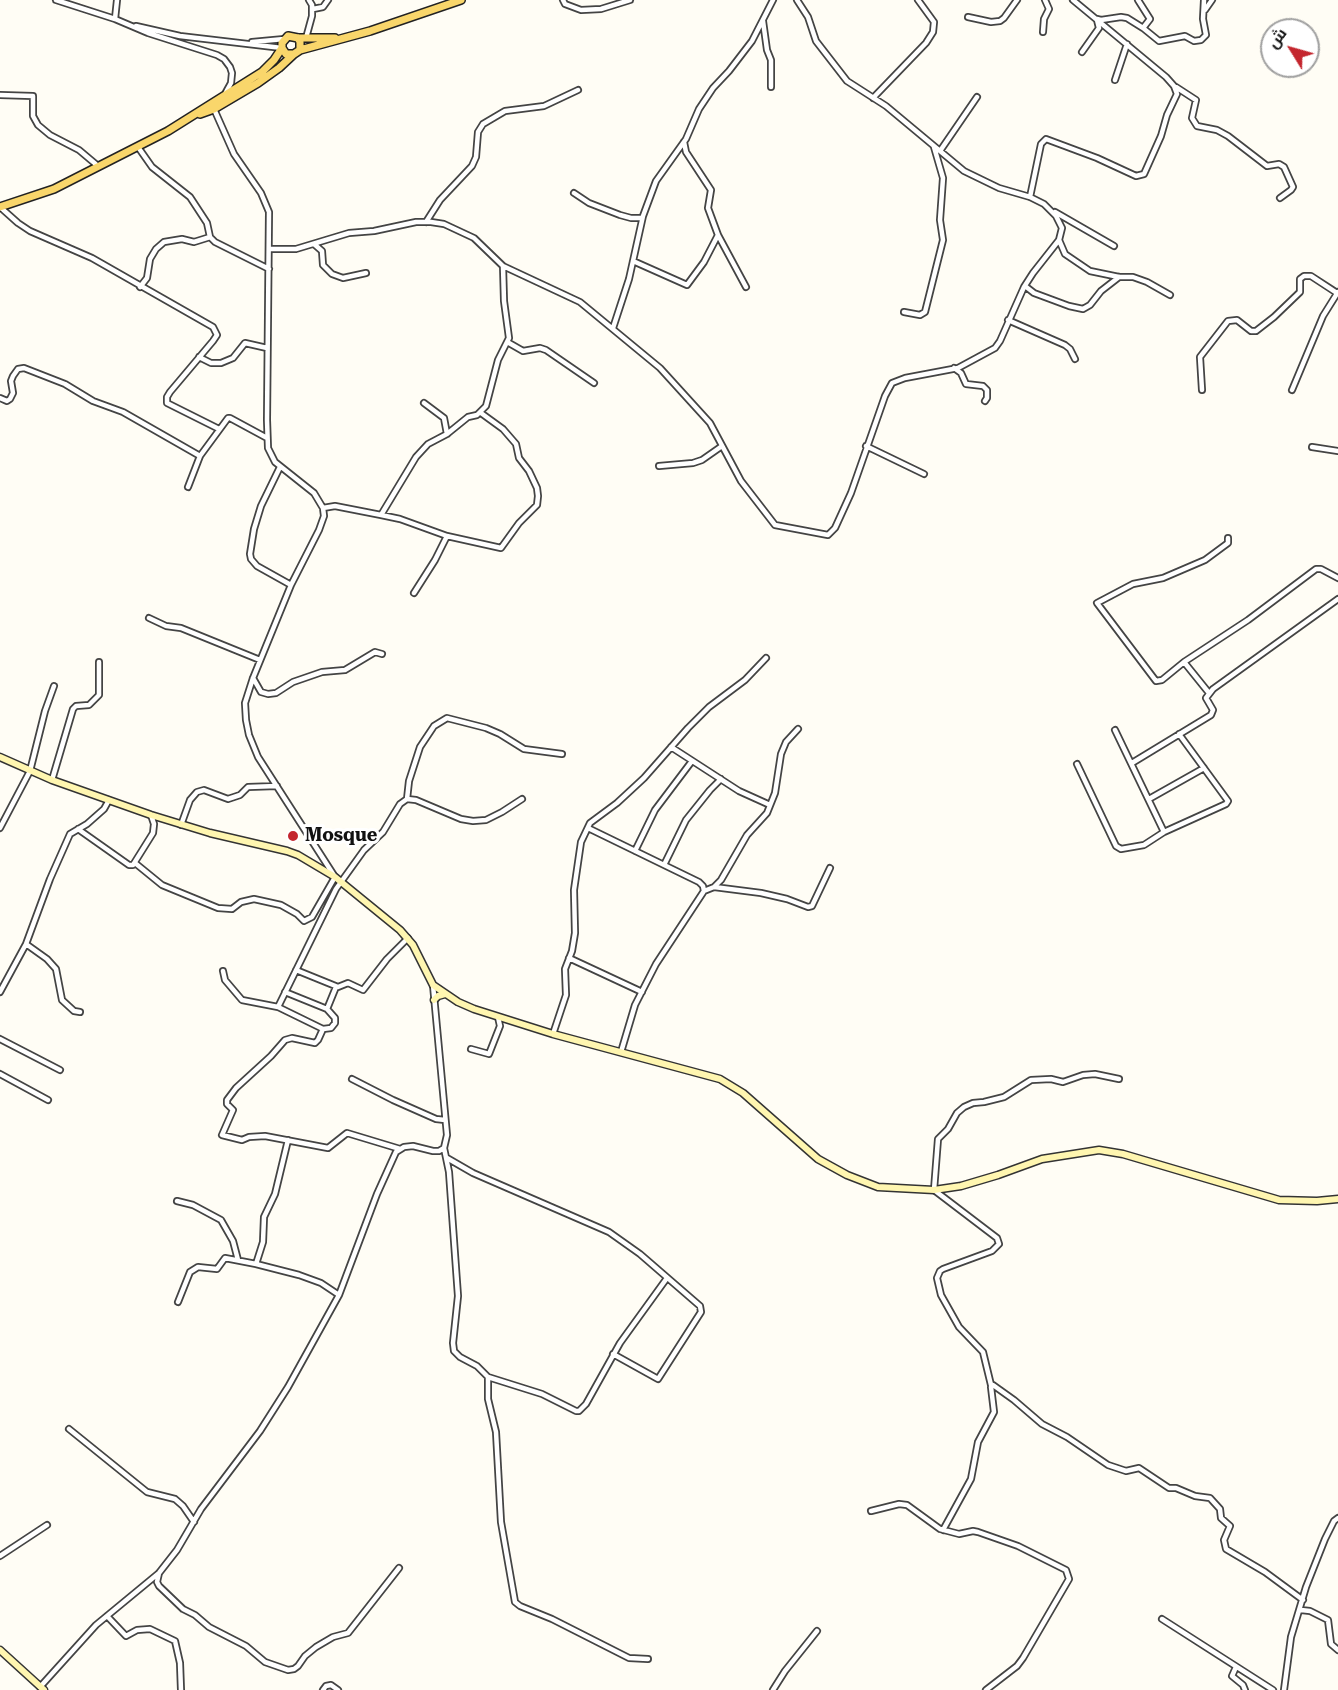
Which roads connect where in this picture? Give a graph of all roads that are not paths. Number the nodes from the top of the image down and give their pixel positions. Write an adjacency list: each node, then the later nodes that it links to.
1 (56, 0): 21 (street)
2 (117, 0): 21 (street)
3 (309, 0): 17 (street)
4 (328, 0): 17 (street)
5 (461, 0): 26 (main road)
6 (563, 0): 7 (street)
7 (630, 0)
8 (773, 0): 22 (street)
9 (797, 0): 39 (street)
10 (918, 0): 39 (street)
11 (1017, 0): 19 (street)
12 (1045, 0): 24 (street)
13 (1073, 0): 20 (street)
14 (1138, 0): 23 (street)
15 (1204, 0): 18 (street)
16 (1212, 0): 18 (street)
17 (313, 9): 25 (street)
18 (1203, 12): 23 (street)
19 (968, 17)
20 (1096, 19): 23 (street); 29 (street); 32 (street)
21 (117, 20): 28 (street); 40 (street)
22 (764, 21): 35 (street); 41 (street)
23 (1143, 28)
24 (1043, 32)
25 (302, 38): 26 (main road); 27 (main road); 31 (main road)
26 (341, 38): 31 (main road)
27 (284, 39): 28 (street); 30 (main road)
28 (244, 44): 30 (street)
29 (1127, 44): 33 (street); 34 (street)
30 (282, 48): 31 (main road); 40 (main road)
31 (297, 52): 40 (main road)
32 (1082, 52)
33 (1115, 80)
34 (1174, 86): 46 (street); 47 (street)
35 (771, 87)
36 (578, 90): 51 (street)
37 (0, 95): 44 (street)
38 (977, 97): 43 (street)
39 (873, 98): 43 (street)
40 (211, 107): 42 (main road); 57 (street)
41 (684, 142): 50 (street); 52 (street)
42 (138, 147): 44 (main road); 53 (street)
43 (937, 149): 46 (street); 68 (street)
44 (98, 166): 48 (main road)
45 (574, 193): 50 (street)
46 (1030, 197): 49 (street)
47 (1280, 198)
48 (0, 207): 65 (street)
49 (1049, 209): 54 (street); 56 (street)
50 (642, 218): 58 (street)
51 (426, 222): 55 (street); 59 (street)
52 (717, 235): 58 (street); 63 (street)
53 (210, 237): 60 (street); 65 (street)
54 (1059, 240): 62 (street); 64 (street)
55 (314, 243): 57 (street); 61 (street)
56 (1114, 246)
57 (269, 249): 60 (street)
58 (633, 261): 70 (street)
59 (503, 266): 70 (street); 71 (street)
60 (269, 269): 72 (street)
61 (366, 273)
62 (1119, 277): 64 (street); 67 (street)
63 (746, 286)
64 (1025, 286): 69 (street)
65 (141, 287): 73 (street)
66 (1338, 293): 77 (street); 78 (street)
67 (1170, 295)
68 (904, 312)
69 (1008, 320): 74 (street); 75 (street)
70 (613, 328): 86 (street)
71 (509, 343): 76 (street); 82 (street)
72 (267, 348): 73 (street); 85 (street)
73 (199, 357): 83 (street)
74 (1075, 359)
75 (954, 368): 80 (street); 87 (street)
76 (594, 383)
77 (1202, 390)
78 (1292, 390)
79 (0, 398): 90 (street)
80 (985, 401)
81 (424, 403): 84 (street)
82 (480, 413): 84 (street); 97 (street)
83 (219, 429): 85 (street); 90 (street)
84 (447, 434): 96 (street)
85 (267, 438): 92 (street)
86 (722, 446): 87 (street); 91 (street)
87 (866, 446): 93 (street)
88 (1312, 447): 89 (street)
89 (1338, 451)
90 (200, 456): 94 (street)
91 (659, 466)
92 (280, 467): 95 (street); 100 (street)
93 (924, 474)
94 (188, 488)
95 (323, 508): 96 (street); 100 (street)
96 (381, 515): 97 (street)
97 (447, 536): 101 (street)
98 (1228, 538): 108 (street)
99 (1338, 578): 108 (street)
100 (291, 585): 106 (street)
101 (414, 593)
102 (1338, 599): 111 (street)
103 (149, 618): 106 (street)
104 (382, 654): 109 (street)
105 (766, 658): 115 (street)
106 (260, 660): 109 (street)
107 (99, 662): 124 (street)
108 (1184, 662): 111 (street)
109 (253, 678): 125 (street)
110 (54, 686): 122 (street)
111 (1209, 693): 114 (street)
112 (798, 729): 130 (street)
113 (1115, 730): 119 (street)
114 (1179, 734): 119 (street); 121 (street)
115 (671, 747): 118 (street); 134 (street)
116 (562, 754): 126 (street)
117 (0, 757): 122 (street)
118 (692, 761): 123 (street); 137 (street)
119 (1132, 763): 128 (street)
120 (1077, 764): 136 (street)
121 (1204, 768): 128 (street); 136 (street)
122 (30, 771): 124 (street); 133 (street)
123 (721, 779): 130 (street); 139 (street)
124 (52, 780): 129 (street)
125 (277, 786): 132 (street); 141 (street)
126 (407, 799): 127 (street); 141 (street)
127 (522, 799)
128 (1149, 799): 136 (street)
129 (109, 800): 131 (street); 135 (street)
130 (770, 805): 142 (street)
131 (151, 815): 132 (street); 138 (street)
132 (181, 825): 141 (street)
133 (0, 828)
134 (588, 828): 137 (street); 146 (street)
135 (78, 829): 138 (street); 145 (street)
136 (1164, 832)
137 (635, 851): 139 (street)
138 (135, 863): 141 (street)
139 (664, 865): 143 (street)
140 (830, 868): 142 (street)
141 (338, 879): 144 (street); 147 (street)
142 (714, 887): 143 (street)
143 (704, 891): 153 (street)
144 (408, 938): 149 (street); 150 (street)
145 (26, 944): 151 (street); 158 (street)
146 (569, 958): 153 (street); 161 (street)
147 (296, 970): 150 (street); 152 (street)
148 (224, 971): 156 (street)
149 (433, 985): 154 (street); 155 (street)
150 (336, 987): 157 (street)
151 (0, 992)
152 (285, 992): 156 (street); 157 (street)
153 (642, 992): 164 (street)
154 (445, 994): 155 (street); 159 (street)
155 (434, 1000): 170 (street)
156 (278, 1007): 160 (street)
157 (327, 1009): 160 (street)
158 (80, 1012)
159 (498, 1017): 161 (street); 163 (street)
160 (323, 1029): 171 (street)
161 (553, 1034): 164 (street)
162 (0, 1039): 165 (street)
163 (471, 1048)
164 (621, 1052): 175 (street)
165 (60, 1070)
166 (0, 1074): 169 (street)
167 (1119, 1078): 175 (street)
168 (352, 1079): 170 (street)
169 (48, 1100)
170 (445, 1120): 172 (street)
171 (288, 1140): 173 (street); 179 (street)
172 (444, 1148): 173 (street); 174 (street)
173 (400, 1149): 181 (street)
174 (447, 1158): 180 (street); 184 (street)
175 (934, 1190): 176 (street); 185 (street)
176 (1338, 1199)
177 (177, 1201): 178 (street)
178 (238, 1260): 179 (street); 182 (street)
179 (256, 1264): 181 (street)
180 (667, 1278): 183 (street); 183 (street)
181 (339, 1295): 189 (street)
182 (178, 1302)
183 (613, 1354): 184 (street)
184 (488, 1377): 202 (street)
185 (991, 1385): 191 (street); 195 (street)
186 (69, 1429): 189 (street)
187 (870, 1511): 191 (street)
188 (1338, 1518): 195 (street)
189 (194, 1522): 194 (street)
190 (47, 1525): 192 (street)
191 (943, 1530): 209 (street)
192 (0, 1556)
193 (399, 1568): 194 (street)
194 (159, 1573): 197 (street)
195 (1303, 1600): 196 (street)
196 (1301, 1610): 201 (street); 212 (street)
197 (107, 1616): 204 (street); 205 (street)
198 (1162, 1619): 203 (street)
199 (817, 1632): 208 (street)
200 (0, 1650): 204 (street)
201 (1338, 1650)
202 (648, 1659)
203 (1236, 1667): 210 (street); 211 (street)
204 (42, 1688)
205 (181, 1690)
206 (323, 1690): 207 (street)
207 (338, 1690)
208 (773, 1690)
209 (987, 1690)
210 (1245, 1690)
211 (1273, 1690)
212 (1284, 1690)

